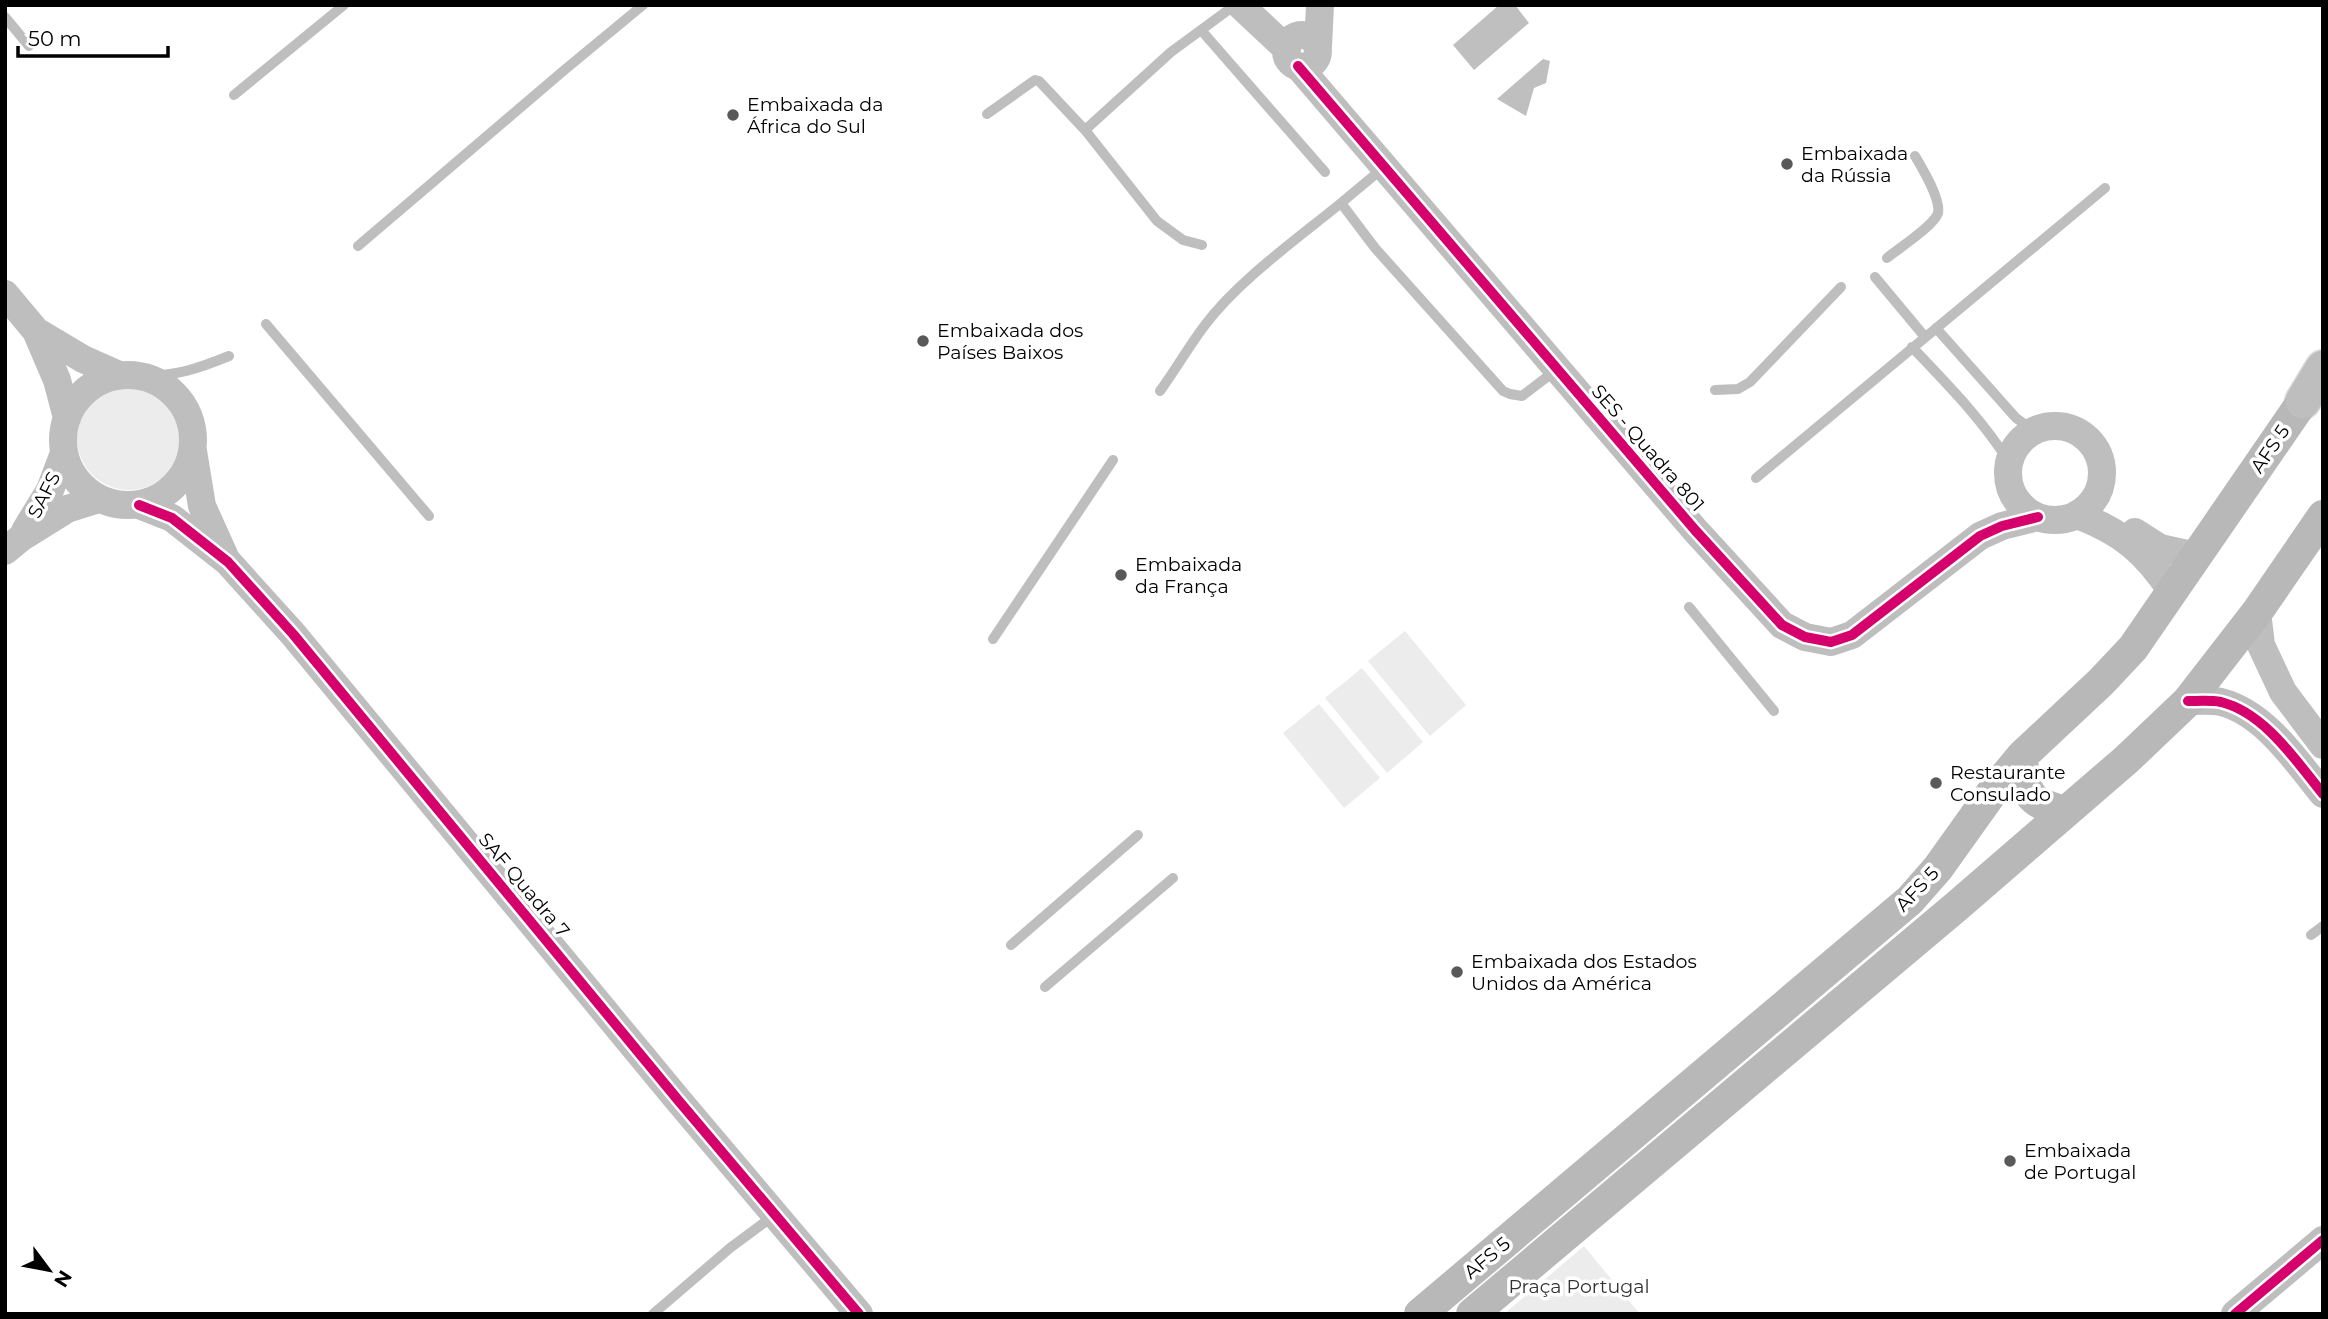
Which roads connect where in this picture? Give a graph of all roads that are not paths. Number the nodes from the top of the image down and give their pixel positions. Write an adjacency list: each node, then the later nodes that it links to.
1 (344, 5): 12 (lane)
2 (643, 5): 21 (lane)
3 (1235, 5): 9 (lane)
4 (1241, 5): 11 (street, SES - Quadra 801)
5 (1255, 5): 11 (street, SES - Quadra 801)
6 (1309, 5): 11 (street)
7 (1320, 5): 11 (street)
8 (5, 17): 10 (lane)
9 (1201, 30): 14 (lane); 17 (lane)
10 (29, 46)
11 (1302, 48): 16 (street, SES - Quadra 801)
12 (234, 95)
13 (986, 114): 14 (lane)
14 (1085, 130): 20 (lane)
15 (1915, 156): 22 (lane)
16 (1385, 167): 19 (lane); 33 (street, SES - Quadra 801)
17 (1325, 172)
18 (2105, 188): 27 (lane)
19 (1341, 203): 33 (lane); 36 (lane)
20 (1202, 245)
21 (358, 246)
22 (1887, 258)
23 (1875, 277): 29 (lane)
24 (1841, 287): 35 (lane)
25 (5, 294): 28 (street)
26 (266, 324): 49 (lane)
27 (1936, 328): 29 (lane); 39 (lane)
28 (36, 331): 34 (street); 38 (street)
29 (1924, 337): 30 (lane)
30 (1912, 347): 43 (lane); 44 (lane)
31 (229, 356): 34 (lane)
32 (2323, 368): 37 (main road)
33 (1556, 369): 52 (street, SES - Quadra 801)
34 (130, 375): 38 (street); 40 (street)
35 (1715, 390)
36 (1160, 391)
37 (2313, 391): 55 (main road, AFS 5)
38 (67, 418): 41 (street)
39 (2034, 431): 43 (street); 45 (street)
40 (193, 450): 47 (street); 56 (street, SAF Quadra 7)
41 (64, 453): 46 (street); 54 (street, SAFS)
42 (1113, 460): 60 (lane)
43 (2008, 469): 51 (street); 52 (street, SES - Quadra 801)
44 (1756, 478)
45 (2097, 494): 48 (street); 53 (street)
46 (99, 499): 47 (street); 54 (street, SAFS)
47 (139, 505): 56 (street, SAF Quadra 7)
48 (2077, 515): 51 (street); 53 (street)
49 (429, 516)
50 (2323, 516): 59 (main road, AFS 5)
51 (2038, 517): 52 (street, SES - Quadra 801)
52 (1980, 536)
53 (2135, 539): 55 (street); 57 (street)
54 (14, 544)
55 (2196, 556): 57 (main road, AFS 5)
56 (228, 562): 73 (street, SAF Quadra 7)
57 (2172, 592): 64 (main road, AFS 5)
58 (1689, 607): 62 (lane)
59 (2257, 612): 61 (main road, AFS 5); 63 (street)
60 (993, 639)
61 (2188, 701): 65 (street); 66 (main road, AFS 5)
62 (1774, 711)
63 (2323, 745)
64 (2022, 756): 66 (main road); 77 (main road, AFS 5)
65 (2319, 781)
66 (2065, 812): 78 (main road, AFS 5)
67 (1138, 835): 71 (lane)
68 (1173, 878): 72 (lane)
69 (2323, 926): 70 (lane)
70 (2311, 935)
71 (1011, 945)
72 (1045, 987)
73 (775, 1214): 75 (lane); 76 (street, SAF Quadra 7)
74 (2323, 1240): 79 (street)
75 (653, 1314)
76 (859, 1314)
77 (1420, 1314)
78 (1472, 1314)
79 (2235, 1314)

